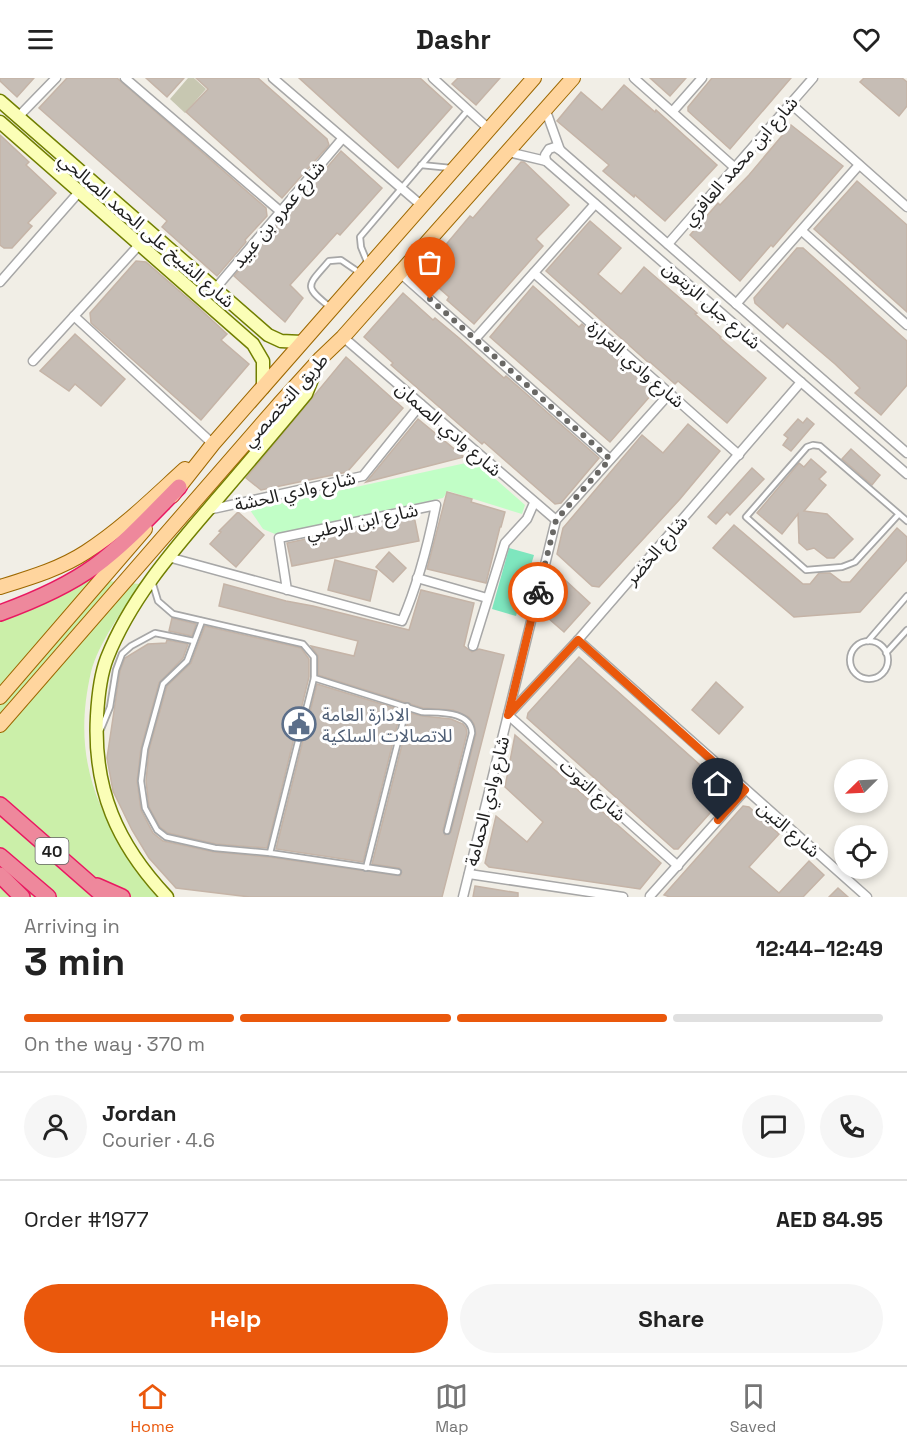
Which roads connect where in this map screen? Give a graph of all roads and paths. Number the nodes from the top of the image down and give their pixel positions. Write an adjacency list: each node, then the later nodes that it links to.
1 (56, 78): 15 (street)
2 (125, 78): 31 (street)
3 (273, 78): 18 (street)
4 (433, 78): 12 (street)
5 (534, 78): 17 (main road, طريق التخصصي)
6 (573, 78): 13 (main road, طريق التخصصي)
7 (634, 78): 14 (street)
8 (702, 78): 14 (street)
9 (813, 78): 11 (street, شارع ابن محمد العافري)
10 (0, 101): 15 (street, شارع الشيخ على الحمد الصالحي)
11 (790, 104): 23 (street); 24 (street, شارع ابن محمد العافري)
12 (468, 110): 17 (street); 22 (lane)
13 (546, 111): 19 (street, شارع جبل الزيتون); 20 (main road, طريق التخصصي)
14 (673, 111): 24 (street)
15 (18, 117): 41 (street, شارع الشيخ على الحمد الصالحي)
16 (0, 122): 27 (street, شارع الشيخ على الحمد الصالحي)
17 (490, 130): 25 (main road, طريق التخصصي)
18 (342, 139): 26 (street); 31 (street, شارع عمرو بن عبيد)
19 (560, 150): 21 (street); 33 (street, شارع جبل الزيتون)
20 (508, 152): 21 (street, شارع جبل الزيتون); 38 (main road, طريق التخصصي)
21 (546, 161): 28 (street, شارع جبل الزيتون)
22 (421, 165): 25 (lane); 26 (lane)
23 (859, 165): 30 (street); 32 (street)
24 (734, 167): 33 (street, شارع ابن محمد العافري)
25 (455, 169): 29 (main road, طريق التخصصي)
26 (401, 188): 29 (street); 36 (lane)
27 (79, 192): 34 (street, شارع الشيخ على الحمد الصالحي); 37 (street)
28 (595, 204): 39 (street); 51 (street, شارع جبل الزيتون)
29 (421, 205): 36 (main road, طريق التخصصي)
30 (907, 207)
31 (280, 211): 41 (street, شارع عمرو بن عبيد)
32 (802, 231): 42 (street); 45 (street)
33 (668, 244): 42 (street, شارع جبل الزيتون)
34 (139, 245): 44 (street); 52 (street, شارع الشيخ على الحمد الصالحي)
35 (0, 264): 37 (street)
36 (365, 271): 43 (main road, طريق التخصصي); 43 (lane)
37 (9, 272): 40 (street)
38 (400, 273): 46 (main road, طريق التخصصي); 47 (street)
39 (534, 273): 47 (street); 53 (street, شارع وادي الغرارة)
40 (0, 282)
41 (215, 288): 48 (street, شارع الشيخ على الحمد الصالحي)
42 (736, 304): 56 (street, شارع جبل الزيتون)
43 (332, 309): 48 (main road, طريق التخصصي)
44 (74, 316): 50 (street); 55 (street)
45 (907, 325)
46 (343, 337): 49 (main road, طريق التخصصي); 54 (street, شارع وادي الصمان)
47 (475, 339): 58 (street)
48 (302, 342): 52 (main road, طريق التخصصي)
49 (321, 358): 60 (street); 87 (main road, طريق التخصصي)
50 (33, 361)
51 (801, 382): 57 (street, شارع الخضر); 59 (street, شارع جبل الزيتون)
52 (263, 388): 55 (main road, طريق التخصصي)
53 (670, 393): 57 (street, شارع وادي الغرارة); 58 (street, شارع وادي الحمامة)
54 (421, 404): 62 (street, شارع وادي الحشة); 63 (street, شارع وادي الصمان)
55 (213, 444): 61 (main road, طريق التخصصي); 71 (main road)
56 (907, 453)
57 (738, 455): 78 (street, شارع الخضر)
58 (610, 459): 66 (street, شارع وادي الحمامة)
59 (907, 474)
60 (235, 478): 62 (street); 64 (street)
61 (179, 487): 75 (highway); 84 (main road, طريق التخصصي)
62 (244, 503): 64 (street, شارع وادي الحشة)
63 (534, 503): 66 (street, شارع وادي الصمان); 74 (street)
64 (208, 510): 68 (street)
65 (898, 514): 65 (lane); 67 (lane)
66 (556, 520): 86 (street, شارع وادي الحمامة)
67 (907, 521)
68 (168, 557): 70 (street); 72 (street, شارع ابن الرطبي)
69 (417, 578): 72 (street, شارع ابن الرطبي); 72 (street, شارع ابن الرطبي); 74 (street)
70 (152, 579): 76 (lane); 88 (street)
71 (0, 587)
72 (287, 590)
73 (907, 596): 80 (lane)
74 (487, 598): 81 (street)
75 (0, 614)
76 (202, 621): 79 (lane); 83 (lane)
77 (907, 630): 82 (lane)
78 (578, 640): 86 (street, شارع الخضر); 89 (street, شارع التين)
79 (194, 641): 88 (lane); 92 (lane)
80 (868, 641): 82 (lane); 82 (lane)
81 (473, 646)
82 (886, 653)
83 (314, 678): 85 (lane); 92 (lane)
84 (0, 697)
85 (407, 706): 91 (lane); 95 (lane)
86 (508, 715): 94 (street, شارع التوت); 97 (street, شارع وادي الحمامة)
87 (0, 725)
88 (95, 742): 104 (street)
89 (745, 790): 94 (street); 108 (street, شارع التين)
90 (0, 805): 99 (highway, 40)
91 (447, 831)
92 (270, 853): 95 (lane)
93 (0, 856): 101 (highway, 40)
94 (678, 866): 107 (street)
95 (366, 868): 96 (lane)
96 (398, 872)
97 (469, 874): 105 (street, شارع وادي الحمامة); 106 (street)
98 (0, 875): 100 (highway)
99 (87, 882): 102 (highway, 40); 103 (highway)
100 (22, 897)
101 (48, 897)
102 (105, 897)
103 (122, 897)
104 (167, 897)
105 (463, 897)
106 (623, 897)
107 (649, 897)
108 (867, 897)

